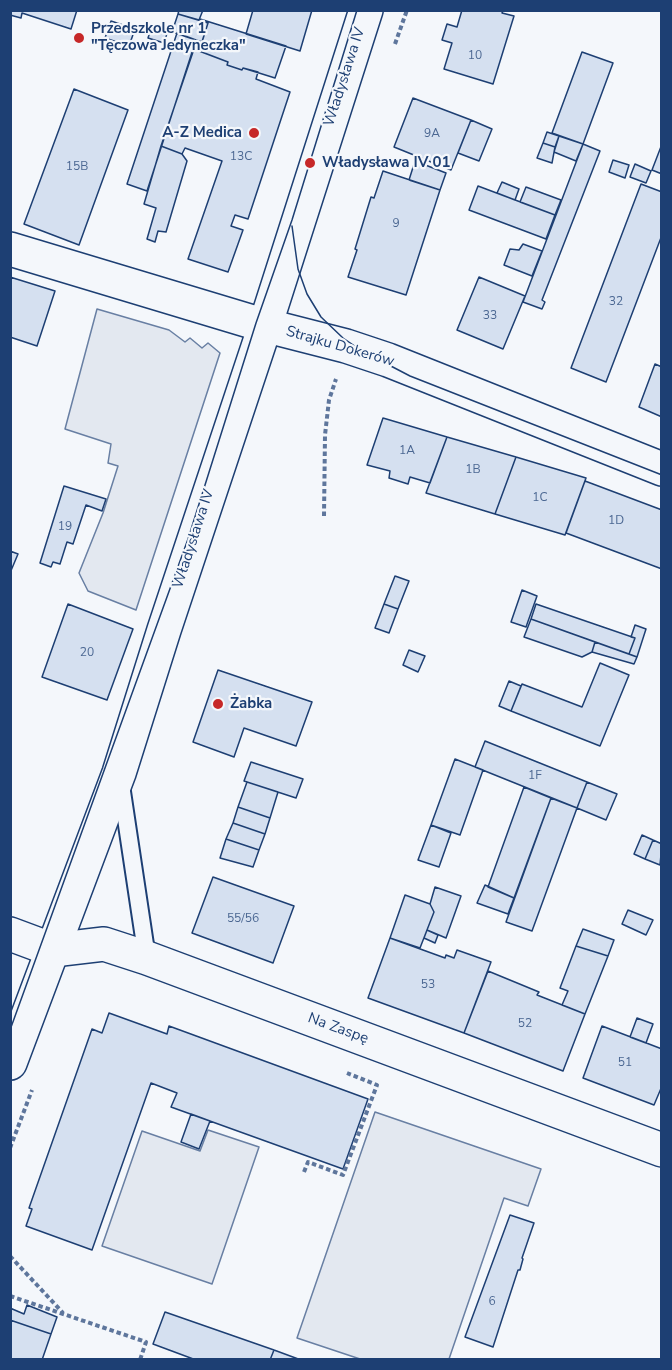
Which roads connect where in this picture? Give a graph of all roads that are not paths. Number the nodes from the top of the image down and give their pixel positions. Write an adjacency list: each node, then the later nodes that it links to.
1 (366, 10): 3 (street, Władysława IV)
2 (10, 249): 3 (street, Strajku Dokerów)
3 (265, 326): 4 (street, Strajku Dokerów); 5 (street, Władysława IV)
4 (662, 469)
5 (119, 772): 7 (street, Władysława IV); 8 (lane)
6 (10, 934): 7 (street, Na Zaspę)
7 (53, 950): 8 (street, Na Zaspę); 9 (street, Władysława IV)
8 (147, 958): 10 (street, Na Zaspę)
9 (10, 1063)
10 (662, 1150)

